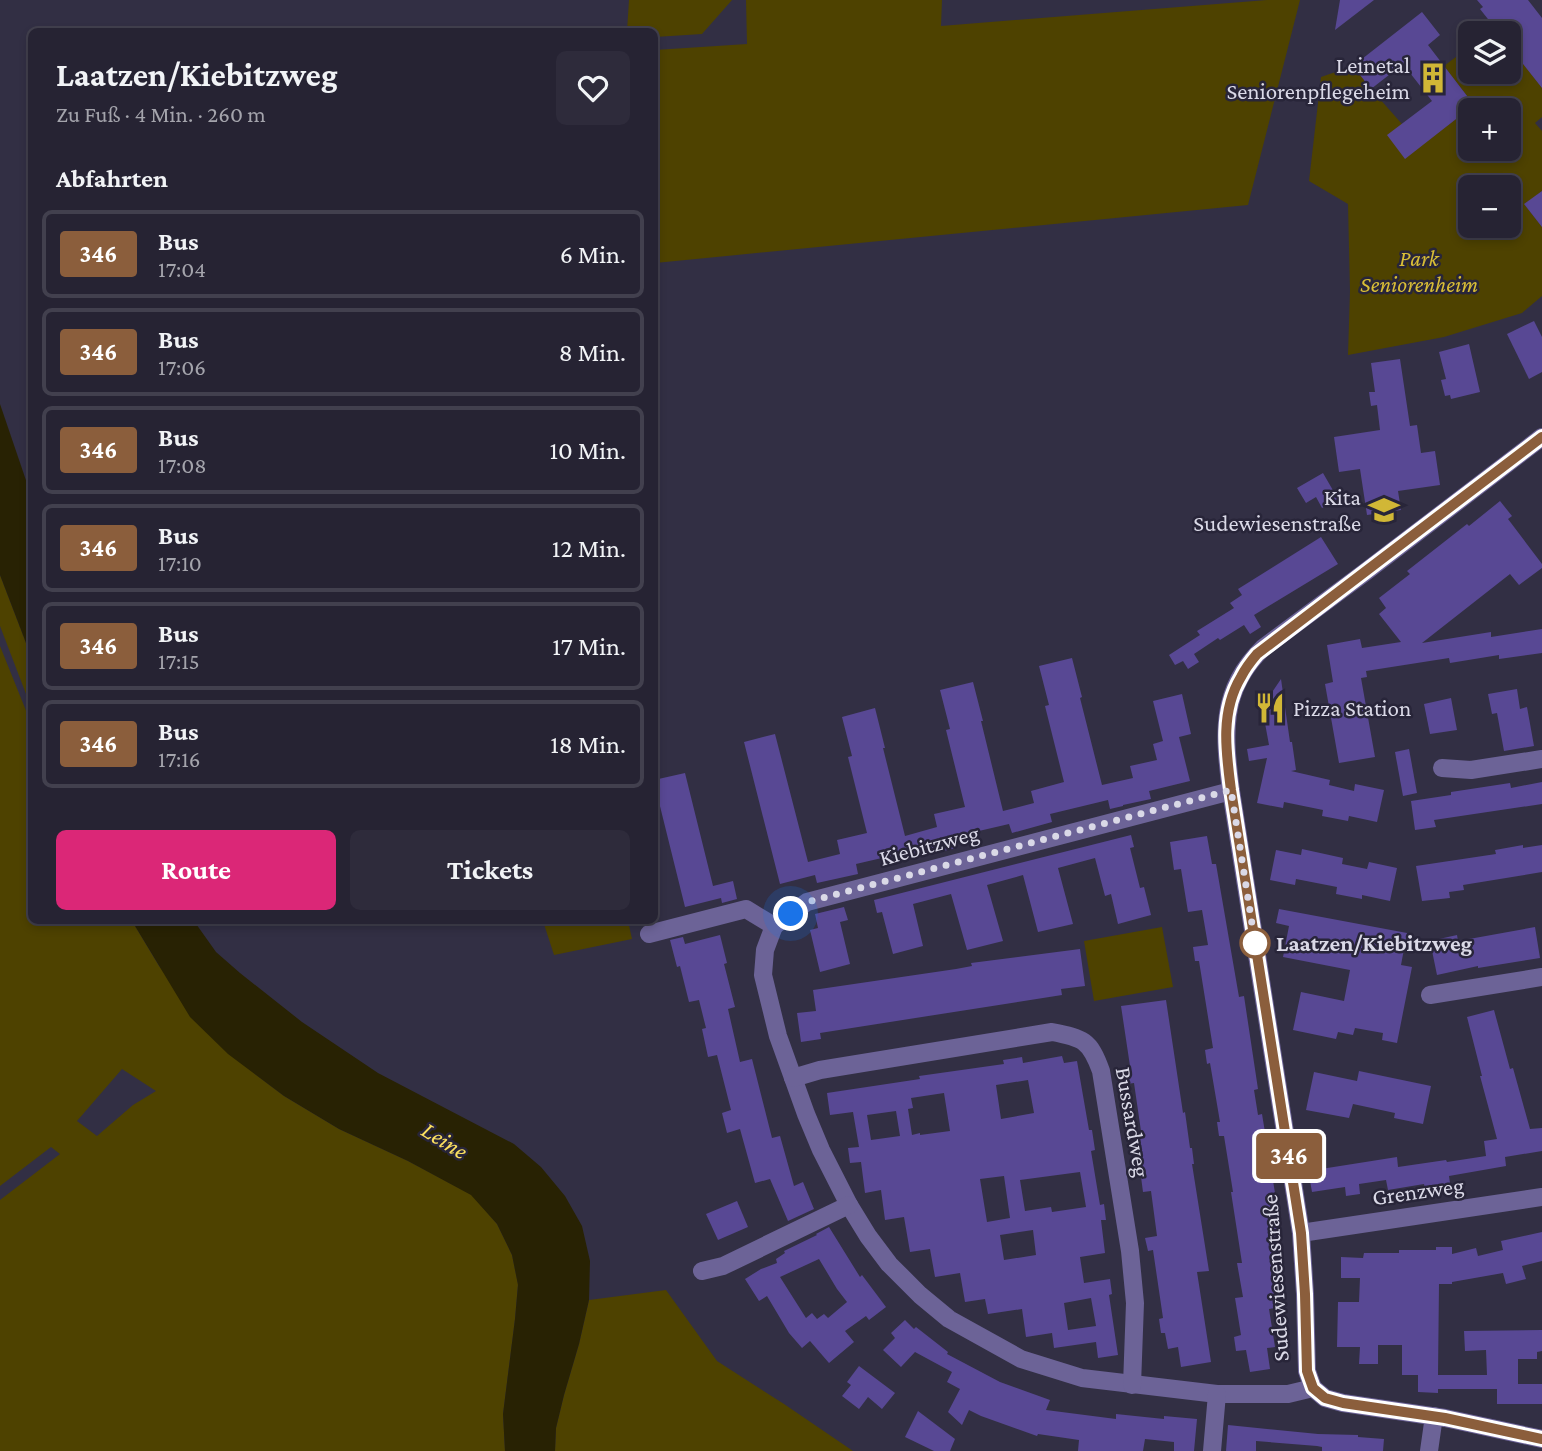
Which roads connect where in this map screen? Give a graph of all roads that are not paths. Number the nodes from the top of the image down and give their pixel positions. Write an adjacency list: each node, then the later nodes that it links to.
1 (1542, 437): 4 (street, Sudewiesenstraße)
2 (1542, 759): 3 (street)
3 (1442, 768)
4 (1231, 790): 5 (street, Kiebitzweg); 12 (street, Sudewiesenstraße)
5 (774, 926): 6 (street); 9 (street)
6 (649, 934)
7 (1542, 977): 8 (street)
8 (1430, 995)
9 (793, 1078): 11 (street); 14 (street, Bussardweg)
10 (1542, 1198): 12 (street, Grenzweg)
11 (849, 1205): 13 (street); 14 (street)
12 (1301, 1233): 15 (street, Sudewiesenstraße)
13 (702, 1271)
14 (1132, 1385): 16 (street)
15 (1313, 1388): 16 (street); 17 (street)
16 (1217, 1394): 19 (street)
17 (1434, 1416): 18 (street); 20 (street)
18 (1542, 1439)
19 (1212, 1451)
20 (1429, 1451)

